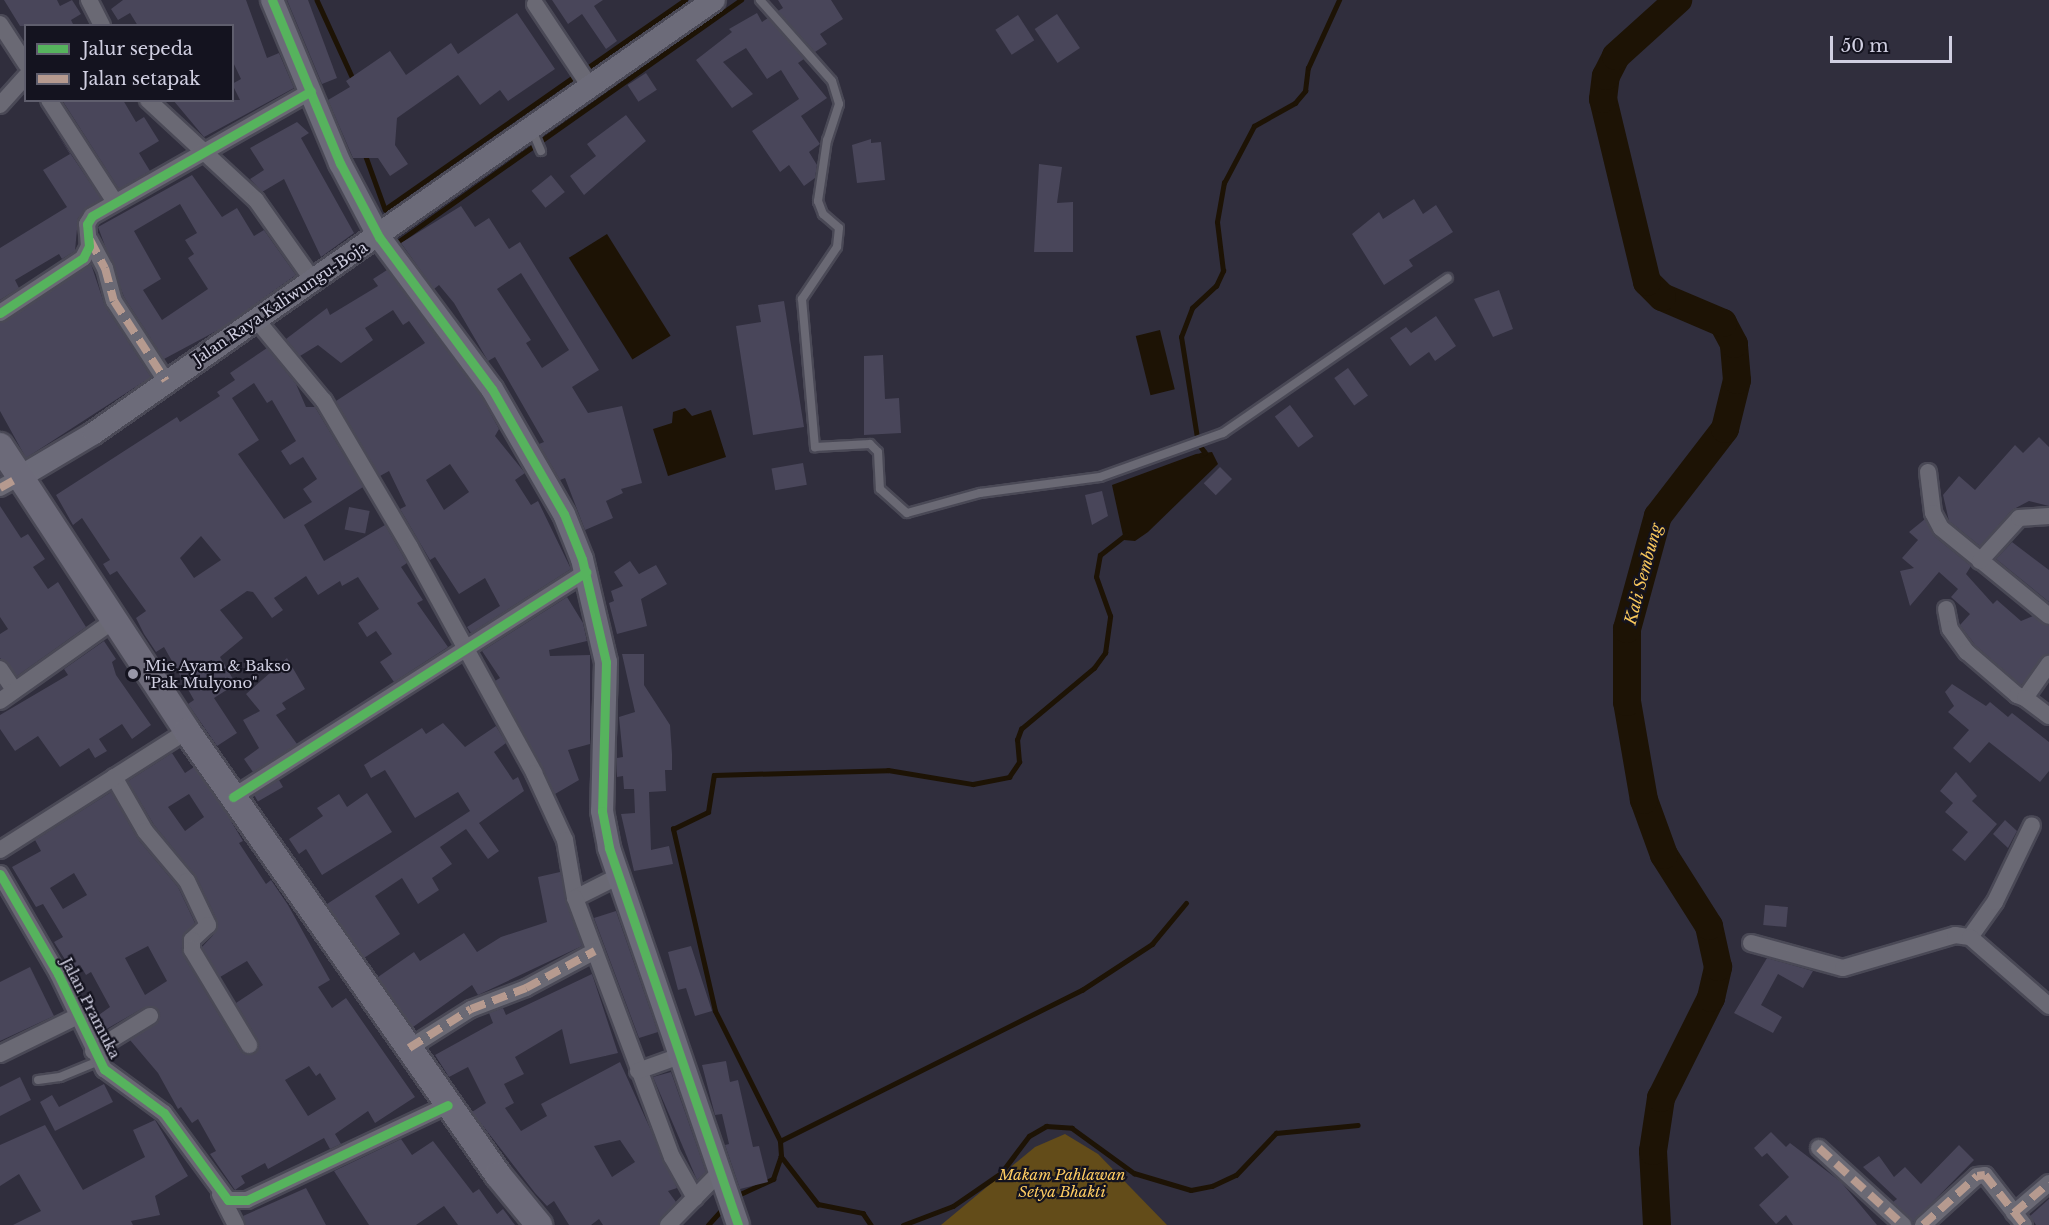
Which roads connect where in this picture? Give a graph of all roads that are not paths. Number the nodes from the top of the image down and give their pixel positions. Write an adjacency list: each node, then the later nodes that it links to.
1 (89, 0): 7 (street)
2 (272, 0): 11 (street)
3 (714, 0): 10 (street, Jalan Raya Kaliwungu-Boja)
4 (760, 0): 21 (lane)
5 (535, 4): 10 (street)
6 (0, 24): 8 (street)
7 (101, 24)
8 (24, 61)
9 (24, 78): 14 (street)
10 (589, 86): 15 (street, Jalan Raya Kaliwungu-Boja)
11 (311, 92): 16 (street); 19 (street)
12 (50, 102): 18 (street)
13 (150, 102): 16 (street)
14 (0, 105)
15 (531, 127): 17 (lane); 19 (street, Jalan Raya Kaliwungu-Boja)
16 (201, 152): 18 (street); 22 (street)
17 (541, 152)
18 (115, 202): 20 (street)
19 (379, 237): 22 (street, Jalan Raya Kaliwungu-Boja); 31 (street)
20 (90, 240): 23 (street); 25 (street)
21 (1448, 278)
22 (312, 279): 24 (street, Jalan Raya Kaliwungu-Boja)
23 (0, 313)
24 (255, 318): 25 (street, Jalan Raya Kaliwungu-Boja); 35 (street)
25 (166, 381): 28 (street, Jalan Raya Kaliwungu-Boja)
26 (0, 446): 28 (main road)
27 (1928, 472): 30 (street)
28 (10, 482): 34 (main road)
29 (2049, 516): 30 (street)
30 (1980, 561): 33 (street)
31 (586, 572): 35 (street); 48 (street)
32 (1946, 609): 39 (street)
33 (2049, 616)
34 (113, 621): 38 (street); 42 (main road)
35 (465, 649): 44 (street); 49 (street)
36 (2049, 664): 39 (street)
37 (0, 669): 38 (street)
38 (14, 690): 40 (street)
39 (2025, 698): 41 (street)
40 (0, 701)
41 (2049, 716)
42 (187, 730): 43 (street); 44 (main road)
43 (114, 777): 46 (street); 56 (street)
44 (233, 797): 57 (main road)
45 (2032, 825): 50 (street)
46 (0, 850)
47 (0, 874): 54 (street, Jalan Pramuka)
48 (617, 877): 49 (street); 60 (street)
49 (575, 898): 52 (street)
50 (1970, 937): 51 (street); 53 (street)
51 (1751, 943)
52 (595, 951): 57 (street); 61 (street)
53 (2049, 1006)
54 (78, 1016): 58 (street); 59 (street, Jalan Pramuka)
55 (150, 1016): 59 (street)
56 (249, 1045)
57 (409, 1048): 63 (main road)
58 (0, 1054)
59 (96, 1056): 62 (lane); 67 (street, Jalan Pramuka)
60 (680, 1056): 61 (street); 65 (street)
61 (637, 1068): 68 (street)
62 (38, 1080)
63 (448, 1105): 67 (street); 72 (main road)
64 (1819, 1148): 74 (street)
65 (722, 1178): 68 (street); 70 (street)
66 (2049, 1183): 69 (street)
67 (220, 1194): 71 (street, Jalan Pramuka)
68 (695, 1198): 73 (street)
69 (2019, 1219): 75 (street)
70 (737, 1221)
71 (236, 1225)
72 (539, 1225)
73 (668, 1225)
74 (1903, 1225)
75 (1923, 1225)

